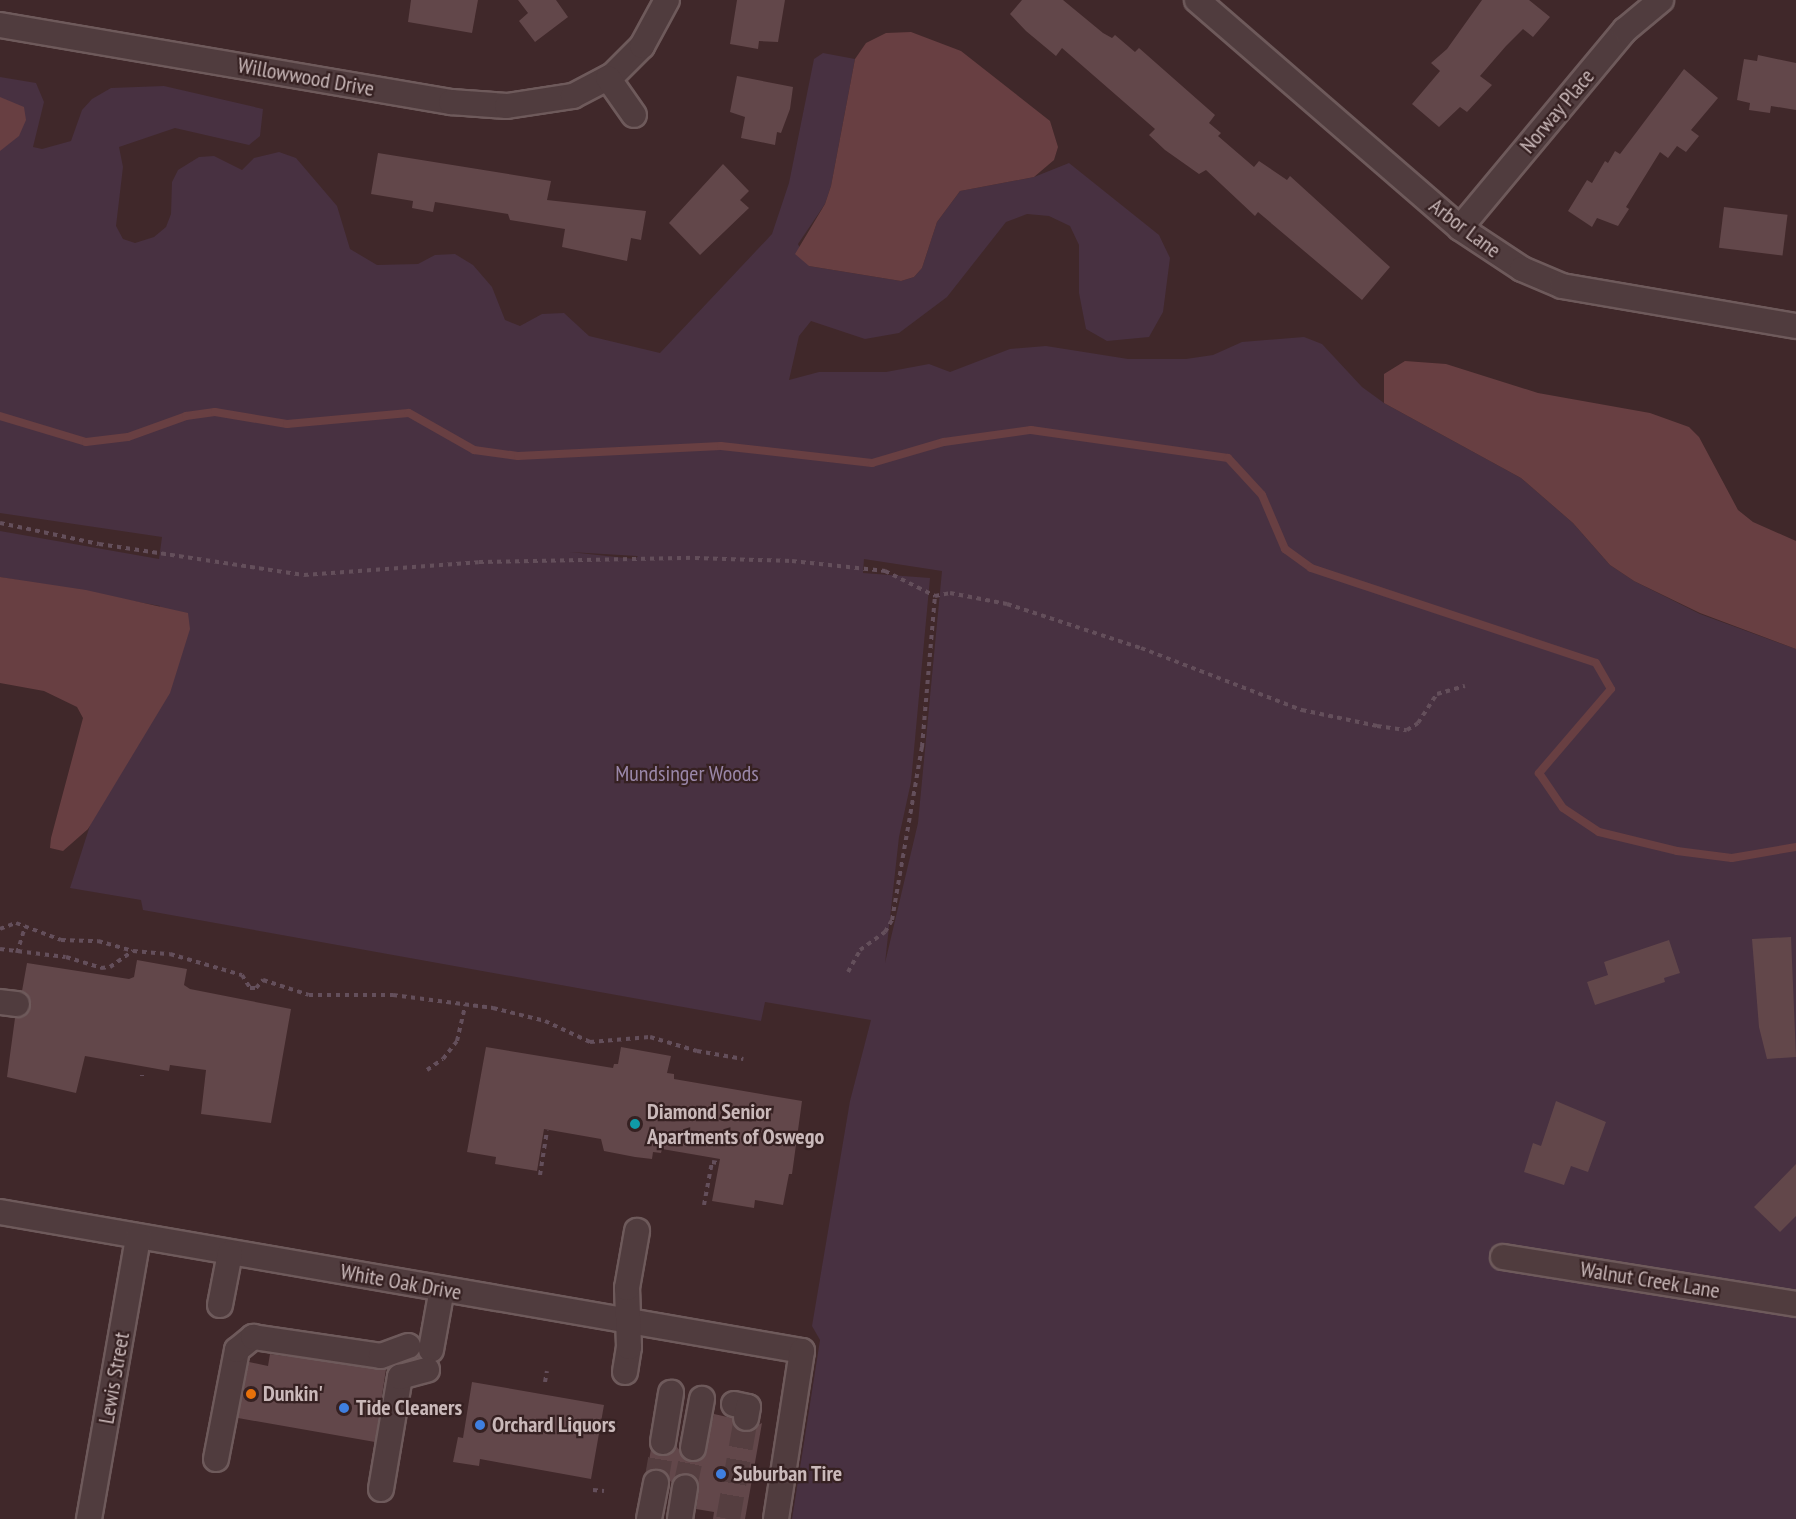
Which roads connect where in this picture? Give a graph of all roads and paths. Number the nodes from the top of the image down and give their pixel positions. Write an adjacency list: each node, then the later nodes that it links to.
1 (667, 0): 5 (street, Willowwood Drive)
2 (1197, 0): 7 (street, Arbor Lane)
3 (1661, 0): 7 (street, Norway Place)
4 (0, 25): 5 (street, Willowwood Drive)
5 (608, 78): 6 (street)
6 (634, 115)
7 (1460, 228): 8 (street, Arbor Lane)
8 (1796, 326)
9 (0, 522): 10 (path)
10 (935, 596): 11 (path); 17 (path)
11 (1465, 687)
12 (25, 926): 13 (path); 15 (path); 16 (path)
13 (0, 929)
14 (0, 949): 16 (path)
15 (133, 951): 16 (path); 18 (path)
16 (17, 953)
17 (848, 972)
18 (465, 1005): 19 (path); 20 (path)
19 (743, 1059)
20 (427, 1070)
21 (547, 1131): 23 (path)
22 (718, 1163): 24 (path)
23 (540, 1175)
24 (704, 1205)
25 (0, 1212): 27 (street, White Oak Drive)
26 (637, 1231): 33 (street)
27 (138, 1237): 28 (street, White Oak Drive); 45 (street, Lewis Street)
28 (230, 1253): 30 (street, White Oak Drive); 31 (street)
29 (1503, 1257): 32 (street, Walnut Creek Lane)
30 (442, 1289): 33 (street, White Oak Drive); 34 (street)
31 (220, 1305)
32 (1796, 1305)
33 (627, 1321): 36 (street); 49 (street, White Oak Drive)
34 (422, 1355): 40 (street); 42 (street)
35 (548, 1371): 37 (path)
36 (625, 1372)
37 (545, 1382)
38 (687, 1396): 39 (street)
39 (678, 1445)
40 (216, 1459)
41 (671, 1485): 46 (street); 47 (street); 48 (street)
42 (381, 1489)
43 (593, 1490): 44 (path)
44 (604, 1491)
45 (90, 1519)
46 (649, 1519)
47 (664, 1519)
48 (680, 1519)
49 (776, 1519)

